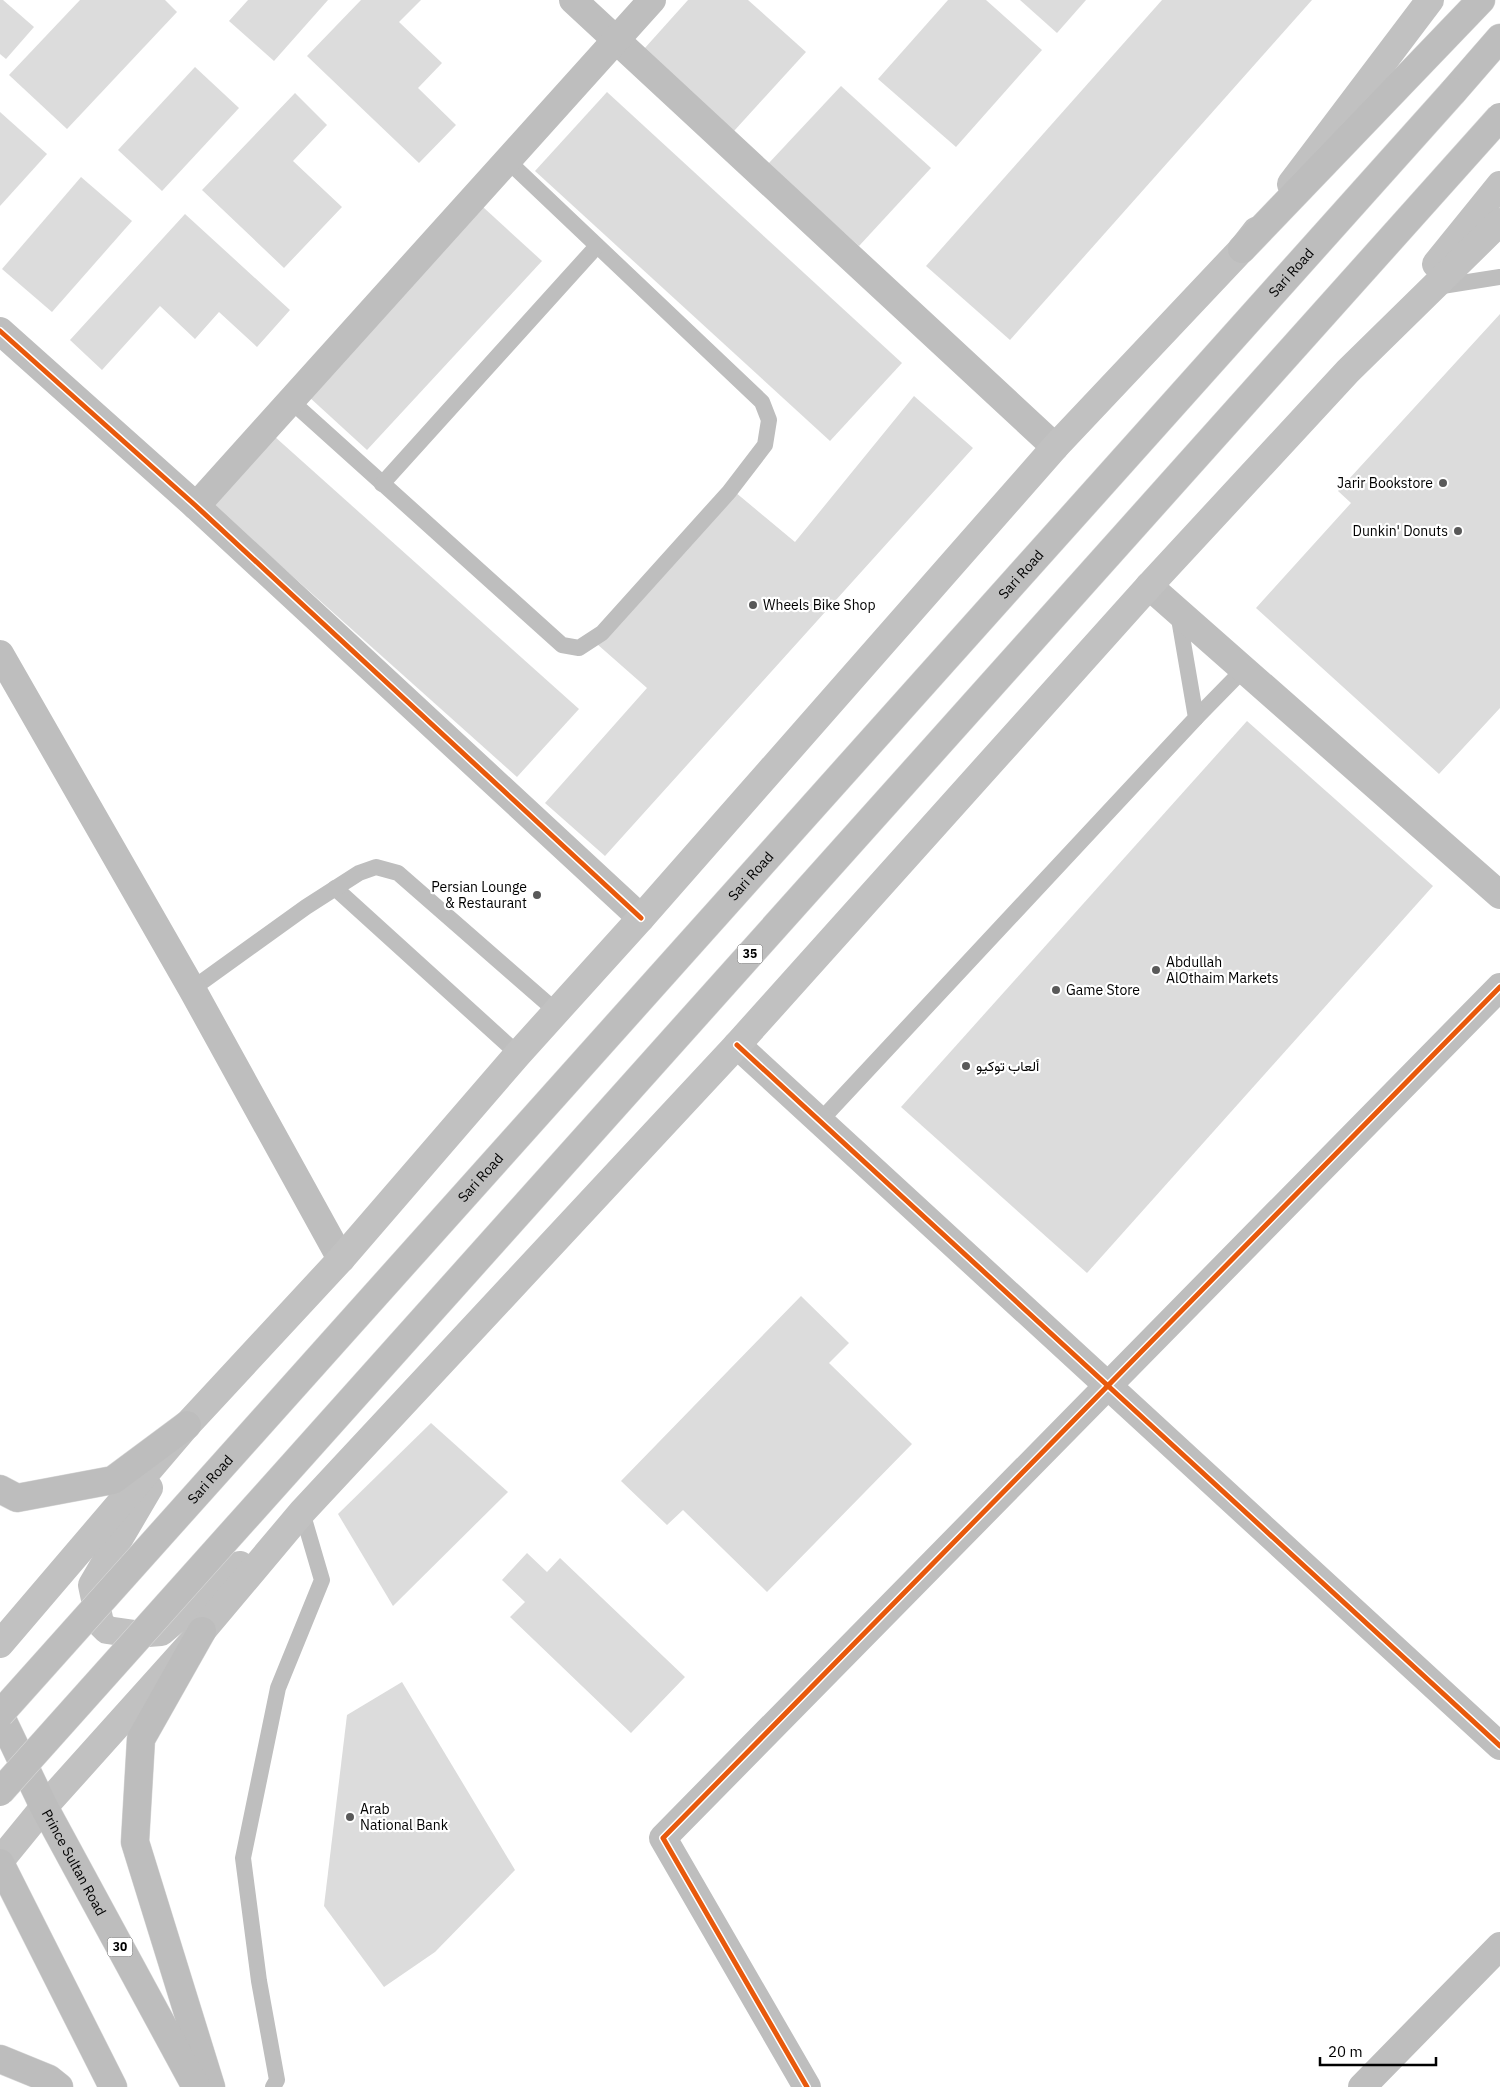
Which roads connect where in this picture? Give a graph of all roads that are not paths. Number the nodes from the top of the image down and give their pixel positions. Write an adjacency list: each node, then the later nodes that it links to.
1 (573, 0): 6 (street)
2 (652, 0): 6 (street)
3 (1430, 0): 12 (main road)
4 (1481, 0): 12 (main road)
5 (1500, 38): 42 (main road, Sari Road, bridge)
6 (616, 40): 8 (street); 18 (street)
7 (1500, 117): 44 (main road, 35, bridge)
8 (508, 161): 11 (lane); 17 (street)
9 (1500, 185): 16 (main road)
10 (1500, 222): 14 (main road)
11 (597, 246): 19 (lane); 19 (lane)
12 (1242, 249): 18 (main road)
13 (1500, 277): 14 (lane)
14 (1434, 287): 16 (main road)
15 (0, 331): 20 (street)
16 (1348, 372): 21 (main road)
17 (291, 401): 19 (lane); 20 (street)
18 (1055, 447): 28 (main road)
19 (382, 484)
20 (196, 506): 28 (street)
21 (1149, 586): 22 (street); 32 (main road)
22 (1178, 612): 24 (street); 25 (lane)
23 (0, 654): 30 (street)
24 (1244, 670): 25 (lane); 27 (street)
25 (1196, 718): 34 (lane)
26 (335, 888): 30 (lane); 31 (lane); 33 (lane)
27 (1500, 896)
28 (641, 918): 31 (main road)
29 (1500, 987): 36 (street)
30 (192, 989): 35 (street)
31 (556, 1011): 33 (main road)
32 (737, 1045): 34 (street); 39 (main road)
33 (518, 1054): 35 (main road)
34 (820, 1121): 36 (street)
35 (341, 1258): 37 (main road)
36 (1109, 1385): 43 (street); 54 (street)
37 (187, 1425): 38 (main road); 39 (main road); 41 (main road)
38 (0, 1489)
39 (302, 1512): 40 (main road); 53 (lane)
40 (202, 1631): 45 (main road); 52 (main road)
41 (0, 1644)
42 (0, 1714): 45 (main road, Prince Sultan Road / 30)
43 (1500, 1746)
44 (0, 1792)
45 (44, 1807): 46 (main road); 51 (main road, Prince Sultan Road / 30)
46 (0, 1862): 50 (main road)
47 (1500, 1946): 55 (street)
48 (0, 2059): 49 (main road)
49 (59, 2087)
50 (113, 2087)
51 (196, 2087)
52 (211, 2087)
53 (273, 2087)
54 (807, 2087)
55 (1362, 2087)

